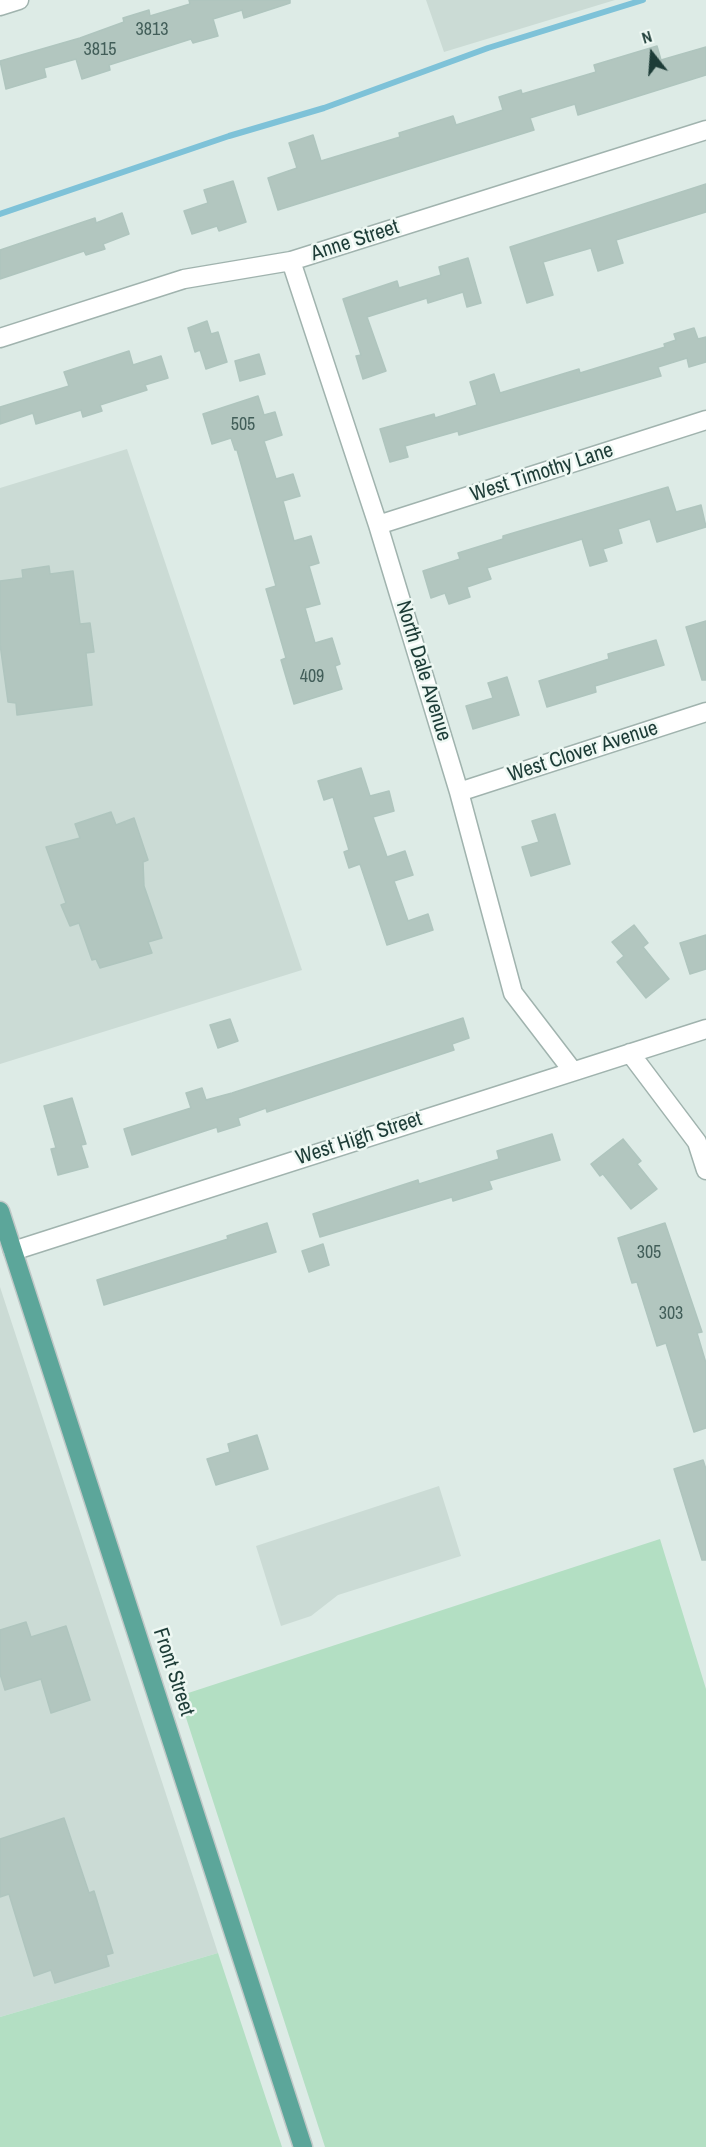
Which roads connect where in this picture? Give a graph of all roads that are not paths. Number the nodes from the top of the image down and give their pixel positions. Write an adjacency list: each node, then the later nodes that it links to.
1 (19, 0): 2 (street)
2 (0, 6)
3 (706, 130): 4 (street, Anne Street)
4 (291, 261): 5 (street, Anne Street); 7 (street, North Dale Avenue)
5 (0, 338)
6 (706, 420): 7 (street, West Timothy Lane)
7 (378, 525): 9 (street, North Dale Avenue)
8 (706, 712): 9 (street, West Clover Avenue)
9 (459, 792): 12 (street, North Dale Avenue)
10 (706, 1029): 11 (street, West High Street)
11 (630, 1053): 12 (street, West High Street); 13 (street)
12 (572, 1070): 15 (street, West High Street)
13 (706, 1170)
14 (0, 1211): 15 (main road, Front Street)
15 (13, 1251): 16 (main road, Front Street)
16 (303, 2147)

